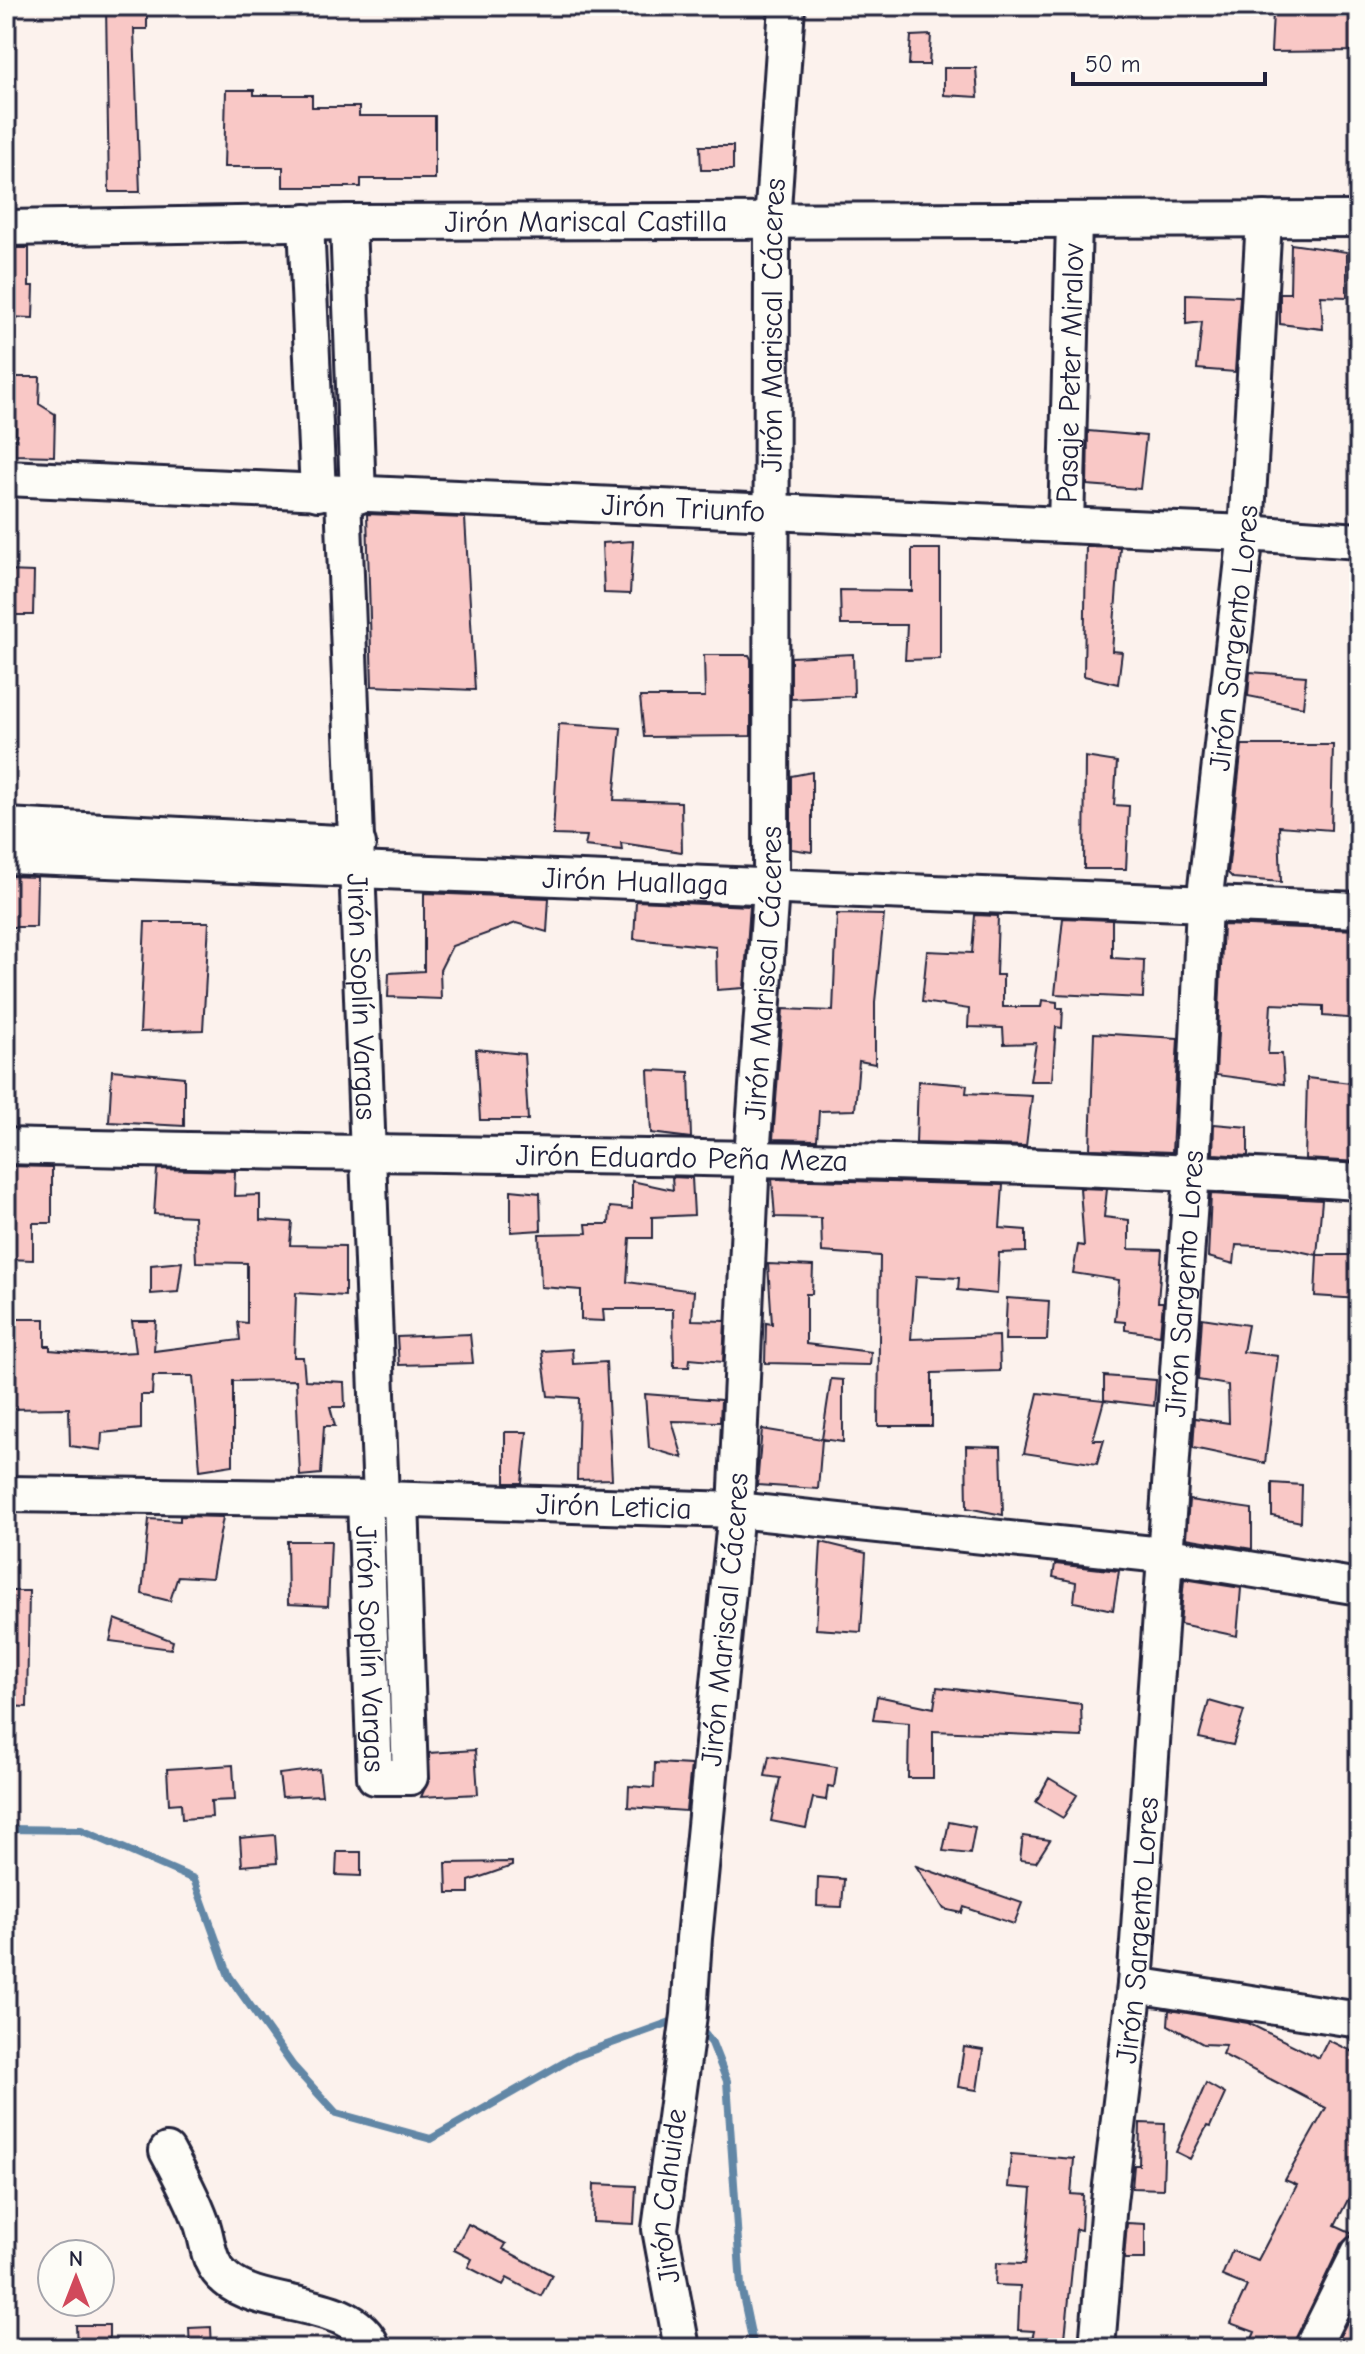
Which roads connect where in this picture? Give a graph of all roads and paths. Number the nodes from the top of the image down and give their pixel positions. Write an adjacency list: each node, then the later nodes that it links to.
1 (787, 6): 7 (street, Jirón Mariscal Cáceres)
2 (1264, 219): 3 (street, Jirón Mariscal Castilla); 6 (street, Jirón Mariscal Castilla); 13 (street, Jirón Sargento Lores)
3 (1359, 219)
4 (306, 222): 5 (street, Jirón Mariscal Castilla); 8 (street, Jirón Mariscal Castilla); 10 (street, Jirón Soplín Vargas)
5 (348, 222): 7 (street, Jirón Mariscal Castilla); 10 (street, Jirón Soplín Vargas)
6 (1074, 222): 7 (street, Jirón Mariscal Castilla); 12 (street, Pasaje Peter Miralov)
7 (772, 223): 11 (street, Jirón Mariscal Cáceres)
8 (6, 228)
9 (6, 478): 10 (street, Jirón Triunfo)
10 (339, 495): 11 (street, Jirón Triunfo); 17 (street, Jirón Soplín Vargas)
11 (772, 513): 12 (street, Jirón Triunfo); 18 (street, Jirón Mariscal Cáceres)
12 (1066, 525): 13 (street, Jirón Triunfo)
13 (1246, 533): 14 (street, Jirón Triunfo); 19 (street, Jirón Sargento Lores)
14 (1359, 541)
15 (6, 826): 17 (street, Jirón Huallaga)
16 (6, 856): 17 (street, Jirón Huallaga)
17 (358, 856): 18 (street, Jirón Huallaga); 22 (street, Jirón Soplín Vargas)
18 (771, 888): 19 (street, Jirón Huallaga); 23 (street, Jirón Mariscal Cáceres)
19 (1204, 905): 20 (street, Jirón Huallaga); 24 (street, Jirón Sargento Lores)
20 (1359, 910)
21 (6, 1146): 22 (street, Jirón Eduardo Peña Meza)
22 (367, 1156): 23 (street, Jirón Eduardo Peña Meza); 27 (street, Jirón Soplín Vargas)
23 (752, 1157): 24 (street, Jirón Eduardo Peña Meza); 28 (street, Jirón Mariscal Cáceres)
24 (1192, 1172): 25 (street, Jirón Eduardo Peña Meza); 29 (street, Jirón Sargento Lores)
25 (1359, 1182)
26 (6, 1494): 27 (street, Jirón Leticia)
27 (382, 1499): 27 (street, Jirón Soplín Vargas); 28 (street, Jirón Leticia)
28 (736, 1510): 29 (street, Jirón Leticia); 33 (street, Jirón Mariscal Cáceres)
29 (1162, 1555): 30 (street, Jirón Leticia); 31 (street, Jirón Sargento Lores)
30 (1359, 1587)
31 (1135, 1985): 32 (street); 38 (street, Jirón Sargento Lores)
32 (1359, 2020)
33 (676, 2092): 37 (street, Jirón Cahuide)
34 (167, 2151): 36 (street)
35 (1359, 2253): 39 (street)
36 (373, 2346)
37 (682, 2348)
38 (1097, 2348)
39 (1312, 2348)

